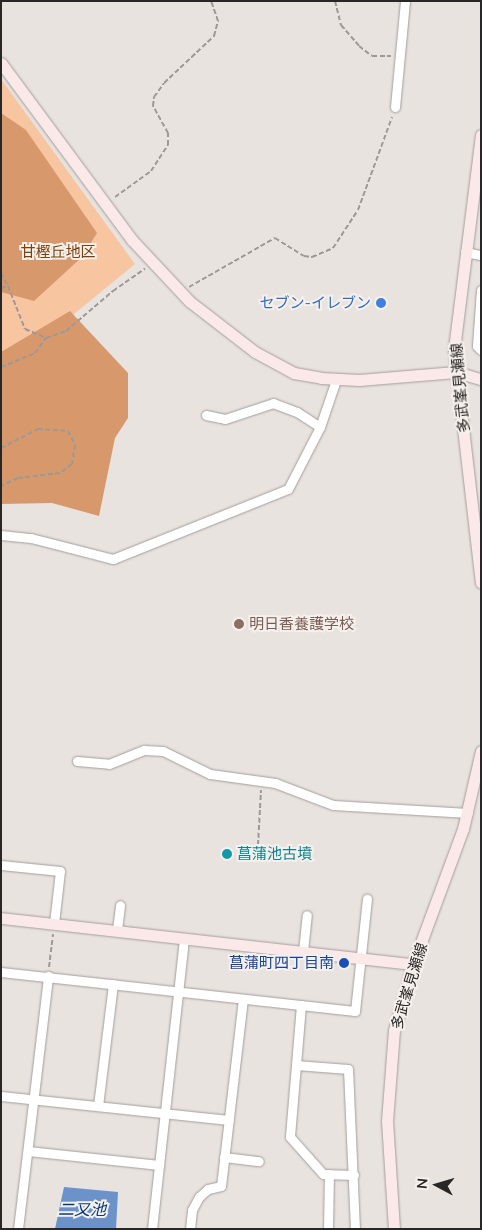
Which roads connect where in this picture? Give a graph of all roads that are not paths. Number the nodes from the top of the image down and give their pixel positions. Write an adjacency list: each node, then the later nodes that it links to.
1 (404, 1): 3 (street)
2 (1, 63): 11 (street)
3 (395, 107)
4 (481, 135): 5 (street, 多武峯見瀬線)
5 (465, 252): 6 (street); 9 (street, 多武峯見瀬線)
6 (481, 255)
7 (481, 290): 8 (street)
8 (481, 350)
9 (456, 372): 10 (street); 11 (street); 15 (street, 多武峯見瀬線)
10 (481, 379)
11 (336, 380): 13 (street)
12 (206, 415): 13 (street)
13 (320, 427): 14 (street)
14 (1, 535)
15 (481, 582)
16 (481, 751): 18 (street, 多武峯見瀬線)
17 (77, 761): 18 (street)
18 (468, 813): 29 (street, 多武峯見瀬線)
19 (1, 865): 24 (street)
20 (367, 899): 28 (street)
21 (120, 904): 25 (street)
22 (307, 916): 27 (street)
23 (1, 918): 24 (street)
24 (54, 923): 25 (street)
25 (117, 930): 26 (street)
26 (184, 938): 27 (street); 33 (street)
27 (303, 951): 28 (street)
28 (361, 957): 29 (street); 35 (street)
29 (413, 964): 53 (street, 多武峯見瀬線)
30 (1, 972): 31 (street)
31 (48, 976): 32 (street); 38 (street)
32 (113, 984): 33 (street); 39 (street)
33 (178, 992): 34 (street); 40 (street)
34 (243, 999): 35 (street); 41 (street)
35 (301, 1005): 36 (street)
36 (296, 1065): 46 (street); 47 (street)
37 (1, 1096): 38 (street)
38 (34, 1100): 39 (street); 42 (street)
39 (98, 1106): 40 (street)
40 (165, 1114): 41 (street); 45 (street)
41 (229, 1120): 43 (street)
42 (28, 1151): 45 (street); 48 (street)
43 (224, 1157): 44 (street); 50 (street)
44 (259, 1161)
45 (159, 1165): 49 (street)
46 (329, 1174): 47 (street); 51 (street)
47 (354, 1175): 52 (street)
48 (18, 1229)
49 (152, 1229)
50 (190, 1229)
51 (328, 1229)
52 (355, 1229)
53 (394, 1229)

